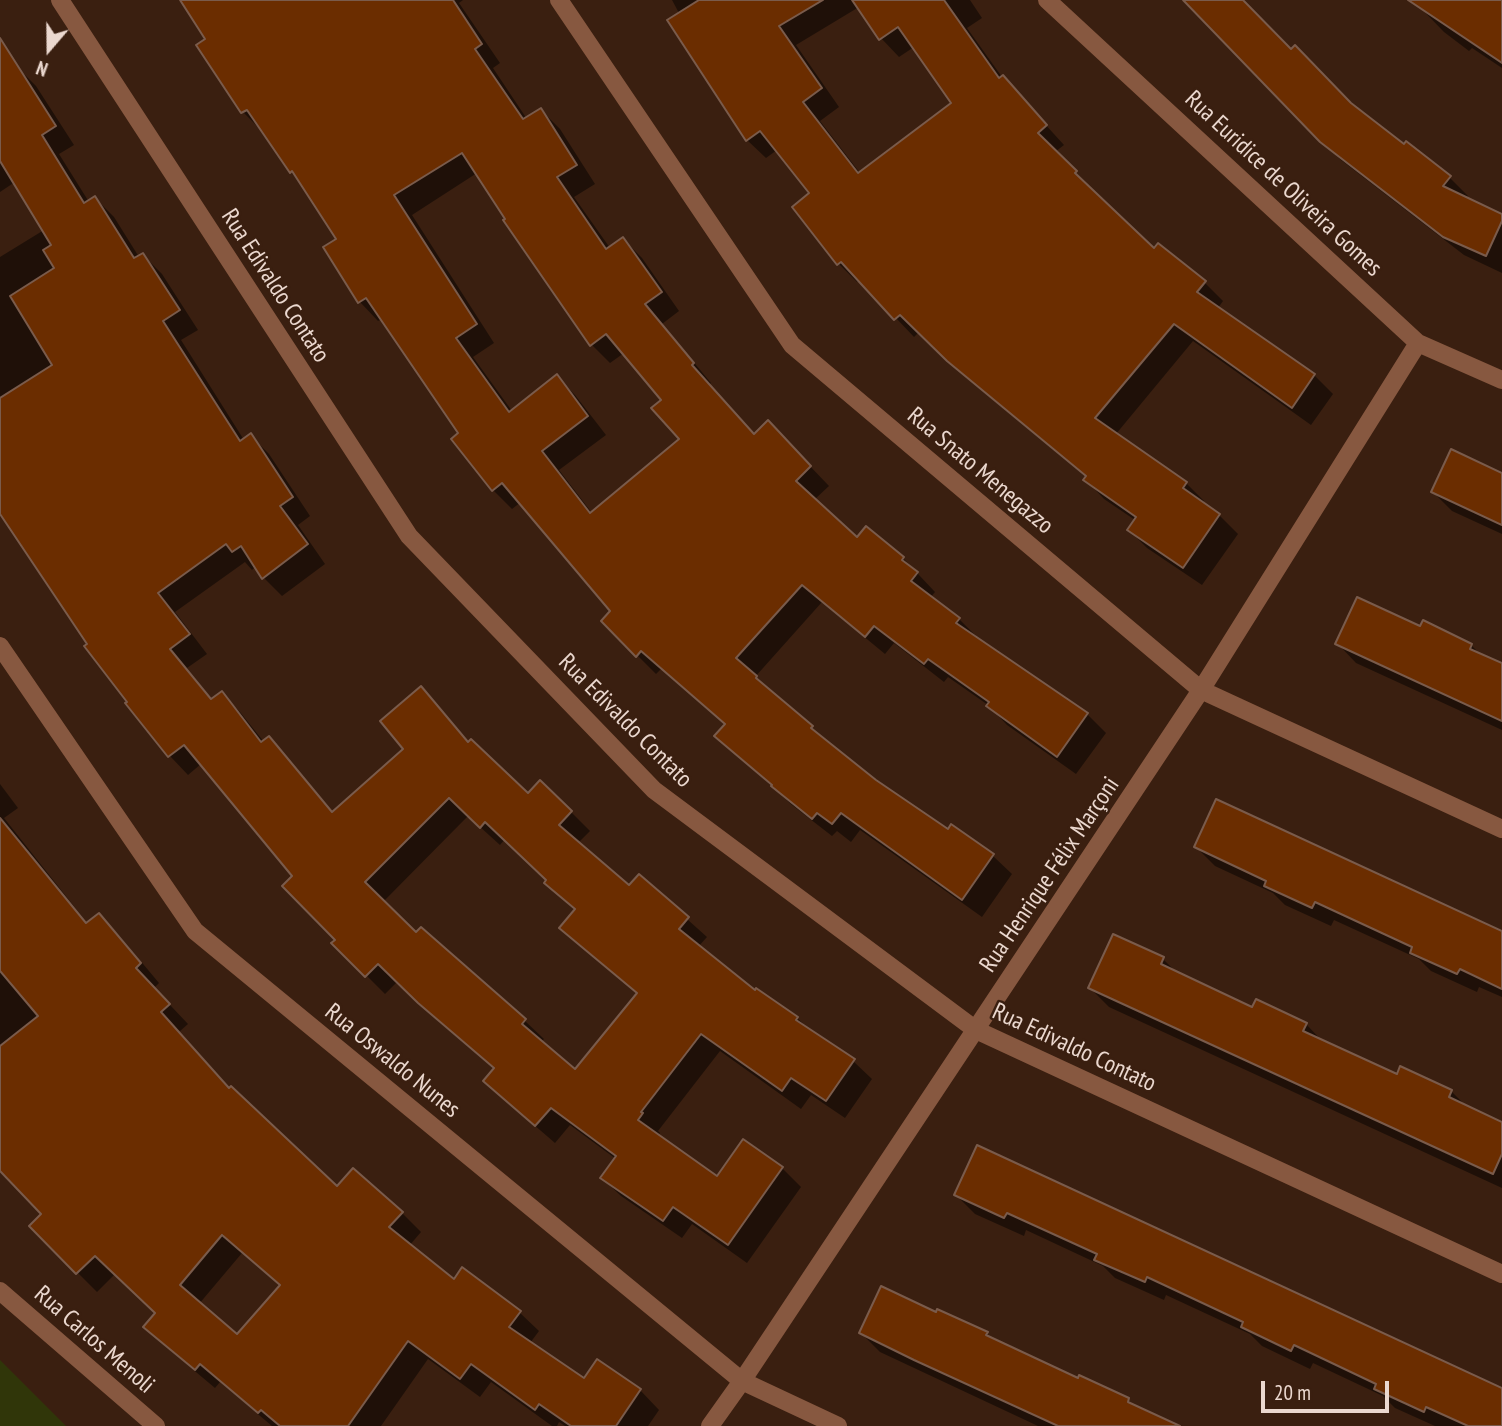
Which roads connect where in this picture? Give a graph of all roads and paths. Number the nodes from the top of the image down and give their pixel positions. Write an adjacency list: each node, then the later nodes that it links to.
1 (60, 0): 9 (street, Rua Edivaldo Contato)
2 (559, 0): 7 (street, Rua Snato Menegazzo)
3 (1046, 0): 4 (street, Rua Euridice de Oliveira Gomes)
4 (1418, 343): 5 (street, Rua Euridice de Oliveira Gomes); 7 (street, Rua Henrique Félix Marçoni)
5 (1502, 380)
6 (0, 646): 12 (street, Rua Oswaldo Nunes)
7 (1201, 690): 8 (street, Rua Snato Menegazzo); 9 (street, Rua Henrique Félix Marçoni)
8 (1502, 829)
9 (976, 1030): 10 (street, Rua Edivaldo Contato); 12 (street, Rua Henrique Félix Marçoni)
10 (1502, 1274)
11 (0, 1291): 13 (street, Rua Carlos Menoli)
12 (742, 1381): 14 (street, Rua Henrique Félix Marçoni); 15 (street, Rua Oswaldo Nunes)
13 (156, 1426)
14 (710, 1426)
15 (838, 1426)

